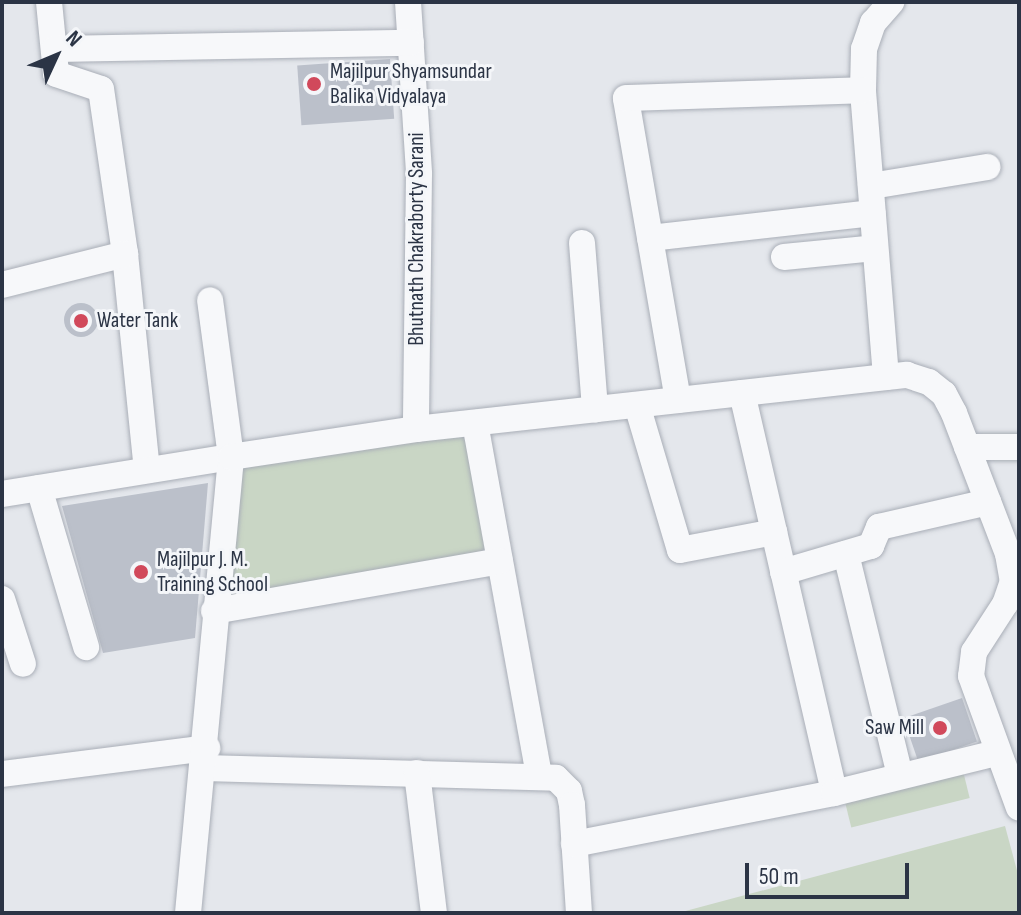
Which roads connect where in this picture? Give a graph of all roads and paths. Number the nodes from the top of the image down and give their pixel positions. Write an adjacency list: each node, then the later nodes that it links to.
1 (49, 2): 5 (street)
2 (408, 2): 4 (street, Bhutnath Chakraborty Sarani)
3 (891, 2): 6 (street)
4 (411, 43): 5 (street); 23 (street, Bhutnath Chakraborty Sarani)
5 (54, 49): 13 (street)
6 (863, 90): 8 (street); 10 (street)
7 (987, 167): 8 (street)
8 (871, 186): 9 (street)
9 (873, 213): 10 (street); 12 (street)
10 (650, 238): 19 (street)
11 (582, 243): 21 (street)
12 (875, 248): 14 (street); 17 (street)
13 (125, 254): 15 (street); 27 (street)
14 (784, 257)
15 (2, 285)
16 (210, 300): 26 (street)
17 (886, 377): 18 (street); 24 (street)
18 (742, 393): 19 (street); 31 (street)
19 (678, 400): 20 (street)
20 (637, 405): 21 (street); 31 (street)
21 (595, 409): 22 (street)
22 (475, 423): 23 (street); 33 (street)
23 (416, 429): 26 (street)
24 (967, 447): 25 (street); 30 (street)
25 (1019, 447)
26 (231, 457): 27 (street); 36 (street)
27 (147, 470): 28 (street)
28 (39, 488): 29 (street); 37 (street)
29 (2, 494)
30 (988, 502): 32 (street); 39 (street)
31 (774, 532): 34 (street)
32 (846, 554): 34 (street); 44 (street)
33 (500, 561): 36 (street); 43 (street)
34 (783, 572): 45 (street)
35 (2, 599): 38 (street)
36 (214, 611): 40 (street)
37 (86, 647)
38 (23, 664)
39 (996, 753): 44 (street); 46 (street)
40 (205, 758): 41 (street); 42 (street); 48 (street)
41 (417, 773): 43 (street); 49 (street)
42 (2, 774)
43 (539, 776): 47 (street)
44 (900, 776): 45 (street)
45 (834, 793): 47 (street)
46 (1019, 808)
47 (574, 844): 50 (street)
48 (188, 913)
49 (434, 913)
50 (579, 913)

